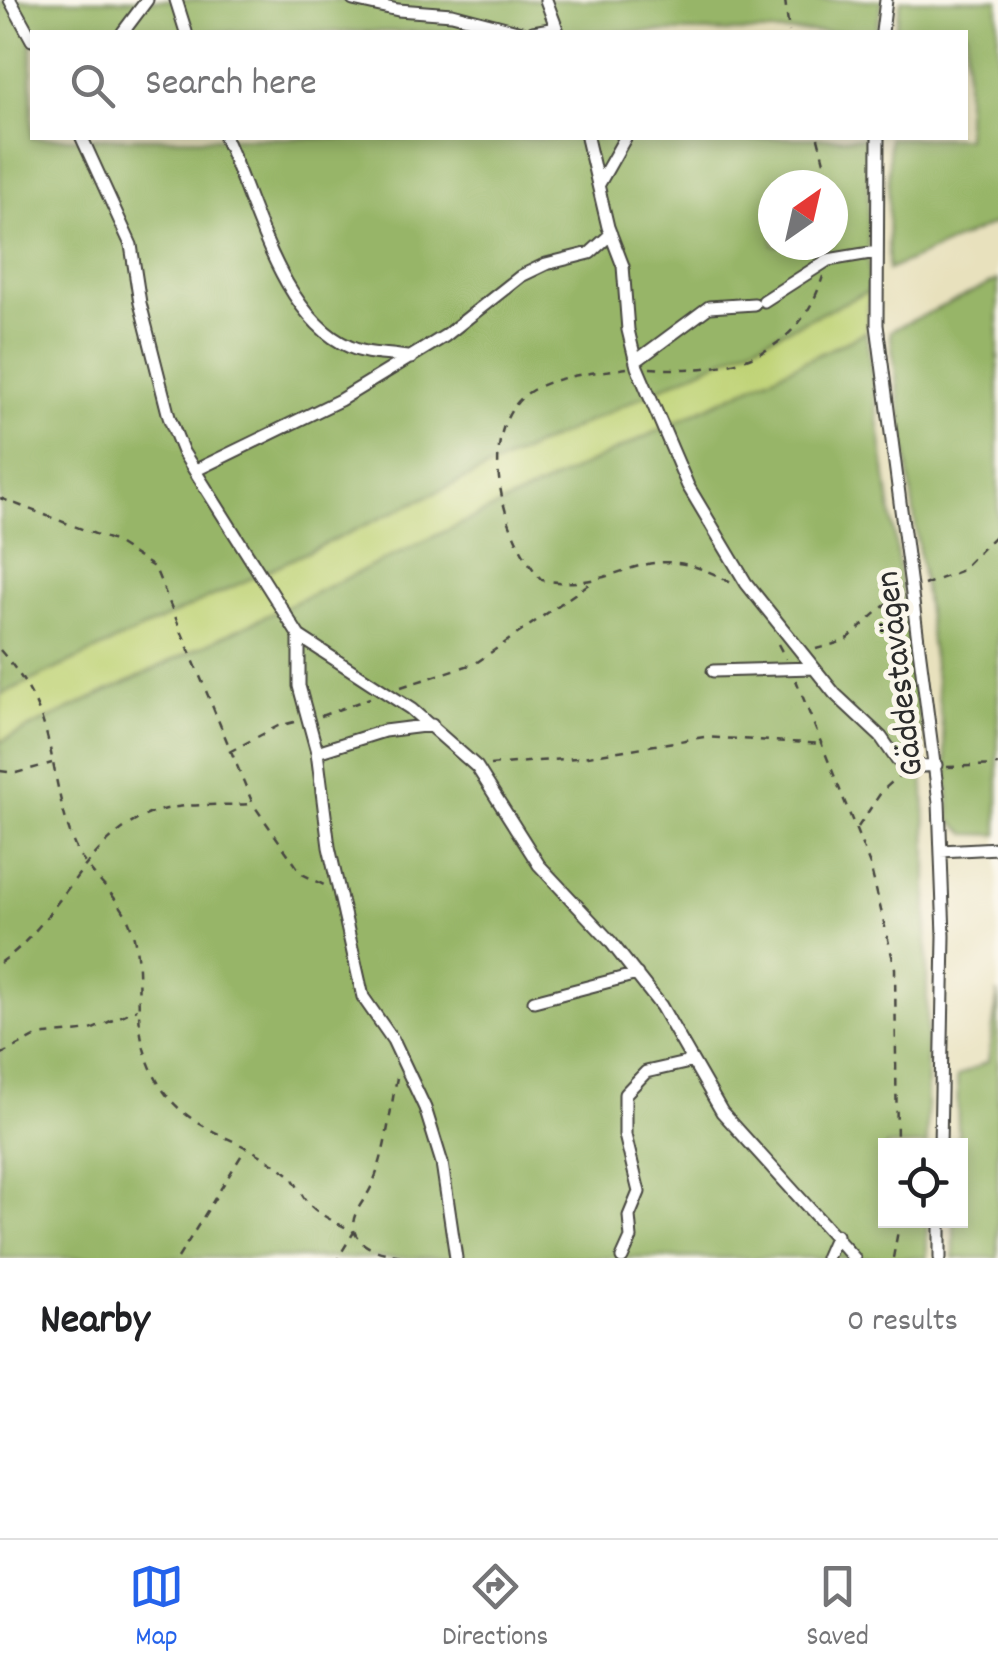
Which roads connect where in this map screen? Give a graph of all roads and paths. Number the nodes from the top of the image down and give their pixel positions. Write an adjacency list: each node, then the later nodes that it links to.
1 (10, 0): 14 (street)
2 (147, 0): 8 (street)
3 (176, 0): 9 (street)
4 (353, 0): 10 (street)
5 (546, 0): 11 (street)
6 (785, 0): 12 (path)
7 (886, 0): 13 (street)
8 (124, 30)
9 (185, 30)
10 (513, 30)
11 (557, 30)
12 (789, 30)
13 (882, 30)
14 (30, 36)
15 (83, 140): 29 (street)
16 (226, 140): 27 (street)
17 (588, 140): 22 (street)
18 (623, 140): 22 (street)
19 (819, 140): 21 (path)
20 (878, 140): 24 (street, Gäddestavägen)
21 (826, 170)
22 (599, 184): 23 (street)
23 (612, 234): 27 (street); 28 (street)
24 (876, 252): 25 (street); 46 (street, Gäddestavägen)
25 (848, 257)
26 (828, 260): 28 (street); 28 (path)
27 (411, 358): 29 (street)
28 (636, 364): 31 (path); 36 (street)
29 (196, 470): 34 (street)
30 (0, 498): 43 (path)
31 (594, 580): 32 (path); 39 (path)
32 (733, 584)
33 (773, 633): 38 (path)
34 (298, 636): 39 (street); 40 (street)
35 (0, 650): 45 (path)
36 (813, 668): 38 (street); 49 (street)
37 (713, 670): 38 (street)
38 (792, 670): 42 (path)
39 (384, 692): 40 (path); 41 (street)
40 (308, 719): 43 (path); 44 (street)
41 (432, 725): 44 (street); 48 (street)
42 (826, 744): 48 (path); 52 (path)
43 (228, 752): 51 (path)
44 (316, 752): 56 (street)
45 (55, 762): 50 (path); 55 (path)
46 (936, 766): 47 (path); 49 (street); 54 (street, Gäddestavägen)
47 (998, 766)
48 (478, 767): 58 (street)
49 (913, 767): 52 (path)
50 (0, 772)
51 (253, 804): 55 (path); 56 (path)
52 (857, 828): 64 (path)
53 (998, 848): 54 (street)
54 (941, 851): 65 (street, Gäddestavägen)
55 (88, 866): 57 (path); 60 (path)
56 (340, 886): 63 (street)
57 (0, 963)
58 (637, 974): 59 (street); 62 (street)
59 (534, 1001)
60 (139, 1009): 61 (path); 66 (path)
61 (0, 1054)
62 (690, 1062): 70 (street); 75 (street)
63 (404, 1070): 69 (path); 74 (street)
64 (897, 1138)
65 (940, 1138)
66 (246, 1148): 69 (path); 71 (path)
67 (899, 1228): 78 (path)
68 (940, 1228): 79 (street)
69 (354, 1232): 72 (path); 73 (path)
70 (836, 1236): 76 (street); 77 (street)
71 (178, 1258)
72 (338, 1258)
73 (412, 1258)
74 (456, 1258)
75 (622, 1258)
76 (826, 1258)
77 (854, 1258)
78 (894, 1258)
79 (940, 1258)

